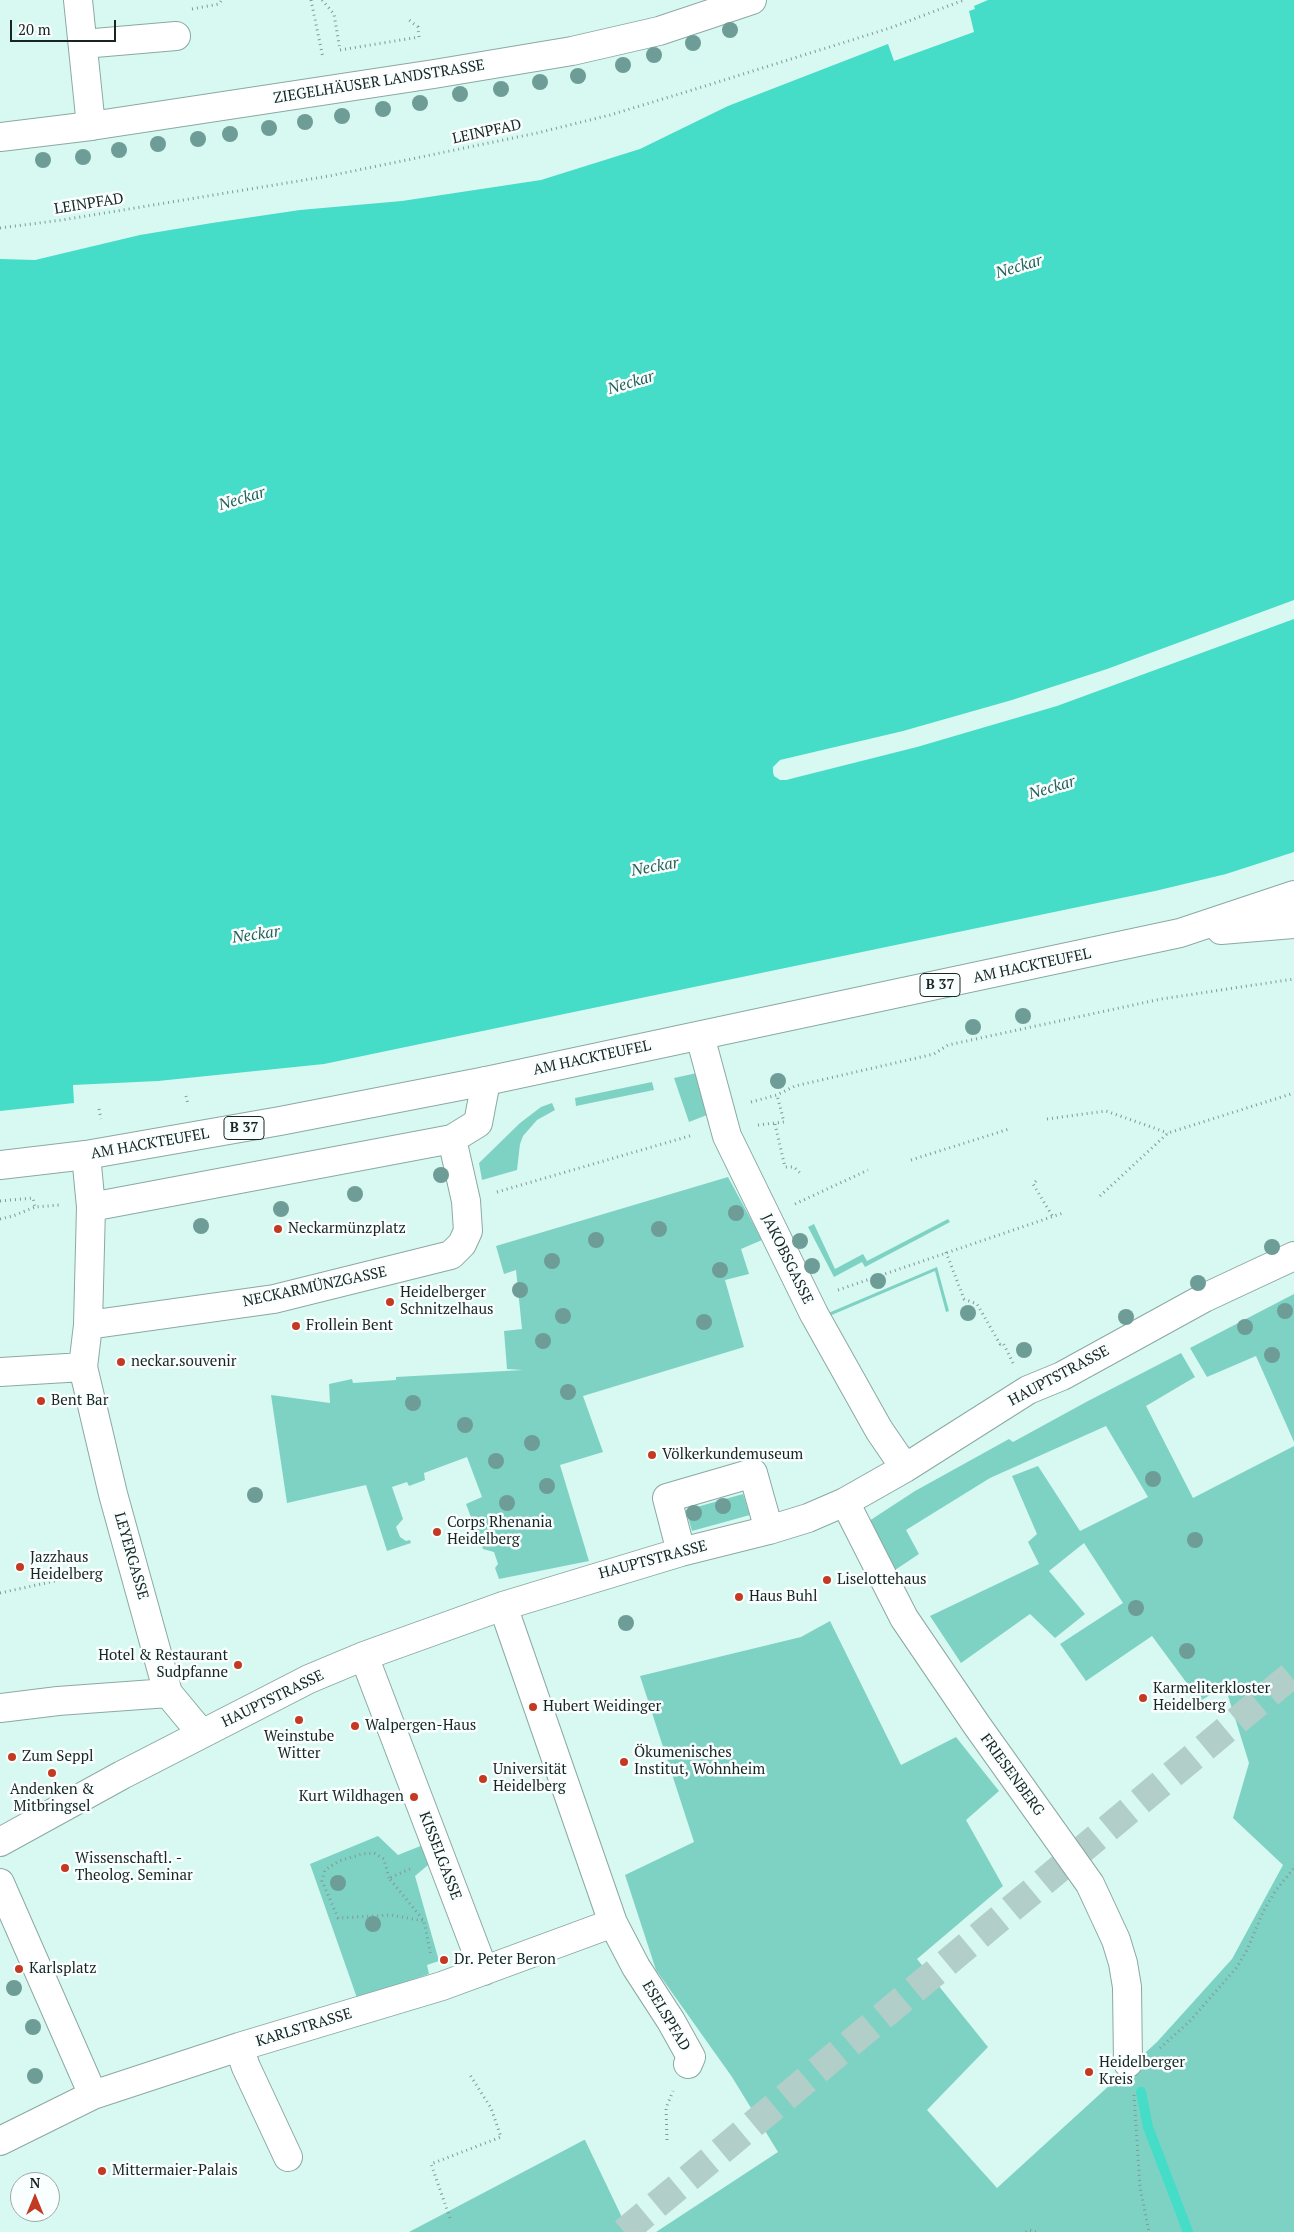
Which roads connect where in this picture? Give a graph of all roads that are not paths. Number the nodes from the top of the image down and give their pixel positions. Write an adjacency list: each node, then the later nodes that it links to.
1 (78, 0): 4 (street)
2 (752, 0): 5 (street, ZIEGELHÄUSER LANDSTRASSE)
3 (176, 36): 4 (street)
4 (82, 44): 5 (street)
5 (91, 126): 6 (street, ZIEGELHÄUSER LANDSTRASSE)
6 (0, 137)
7 (1294, 895): 9 (street, AM HACKTEUFEL / B 37)
8 (1294, 924): 9 (street, AM HACKTEUFEL / B 37)
9 (1180, 933): 10 (street, AM HACKTEUFEL / B 37)
10 (700, 1036): 11 (street, AM HACKTEUFEL / B 37); 20 (street, JAKOBSGASSE)
11 (486, 1081): 12 (street); 13 (street, AM HACKTEUFEL / B 37)
12 (452, 1138): 15 (street); 17 (street, NECKARMÜNZGASSE)
13 (86, 1155): 14 (street, AM HACKTEUFEL / B 37); 15 (street)
14 (0, 1165)
15 (91, 1207): 17 (street)
16 (1294, 1256): 20 (street, HAUPTSTRASSE)
17 (88, 1325): 18 (street)
18 (83, 1367): 19 (street); 26 (street, LEYERGASSE)
19 (0, 1372)
20 (905, 1468): 21 (street, HAUPTSTRASSE)
21 (846, 1502): 22 (street, HAUPTSTRASSE); 34 (street, FRIESENBERG)
22 (770, 1530): 23 (street, HAUPTSTRASSE); 23 (street)
23 (681, 1552): 24 (street, HAUPTSTRASSE)
24 (503, 1606): 25 (street, HAUPTSTRASSE); 31 (street)
25 (364, 1656): 28 (street, HAUPTSTRASSE); 32 (street, KISSELGASSE)
26 (168, 1693): 27 (street); 28 (street, LEYERGASSE)
27 (0, 1708)
28 (202, 1734): 29 (street, HAUPTSTRASSE)
29 (0, 1842)
30 (0, 1883): 36 (street)
31 (613, 1923): 32 (street, KARLSTRASSE); 35 (street, ESELSPFAD)
32 (484, 1971): 33 (street, KARLSTRASSE)
33 (240, 2047): 36 (street, KARLSTRASSE); 38 (street)
34 (1125, 2062)
35 (688, 2064)
36 (93, 2095): 37 (street, KARLSTRASSE)
37 (0, 2142)
38 (288, 2157)

